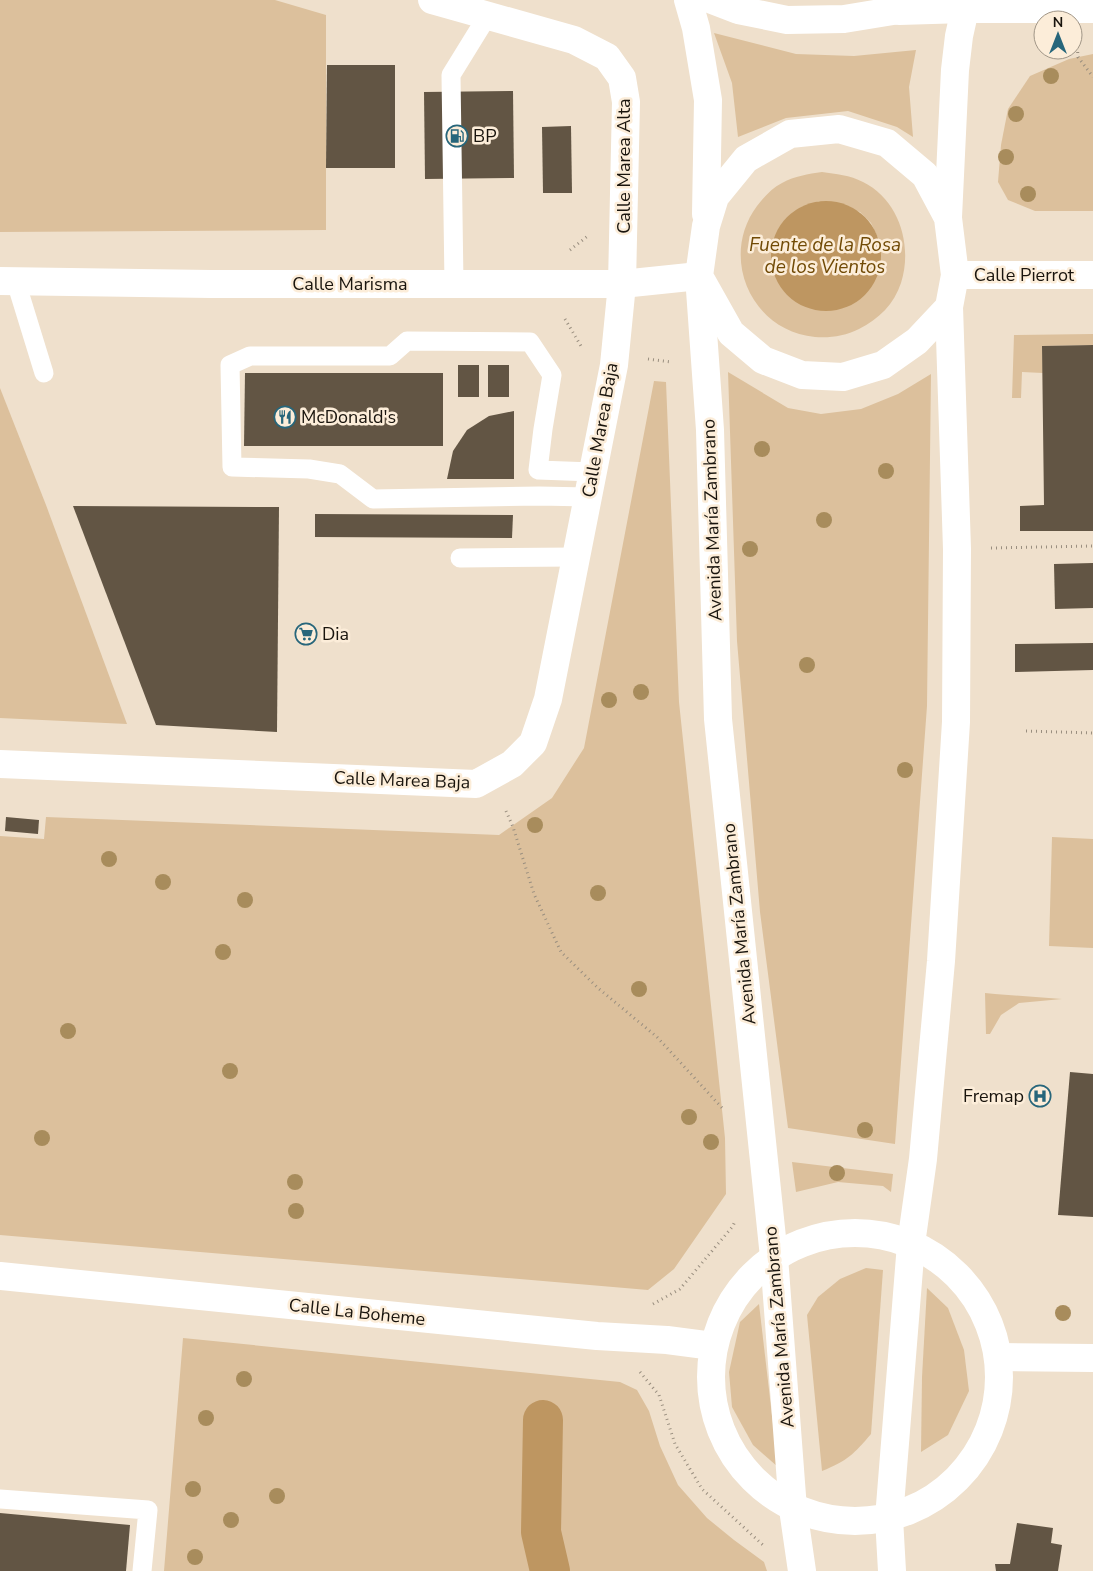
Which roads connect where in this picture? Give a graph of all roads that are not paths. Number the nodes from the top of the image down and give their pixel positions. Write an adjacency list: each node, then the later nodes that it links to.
1 (432, 0): 8 (main road, Calle Marea Alta)
2 (688, 0): 10 (main road)
3 (712, 0): 7 (main road)
4 (927, 0): 7 (main road)
5 (966, 4): 6 (main road); 7 (main road); 9 (main road)
6 (1093, 9)
7 (893, 11)
8 (488, 15): 15 (lane); 16 (main road, Calle Marea Alta)
9 (948, 218): 10 (main road); 11 (main road)
10 (706, 226): 13 (main road, Avenida María Zambrano)
11 (955, 275): 12 (main road, Calle Pierrot); 17 (main road)
12 (1093, 275)
13 (699, 276): 16 (main road, Calle Marisma); 17 (main road); 24 (main road, Avenida María Zambrano)
14 (8, 282): 15 (main road, Calle Marisma); 18 (lane)
15 (454, 284): 16 (main road, Calle Marisma)
16 (622, 284): 19 (main road, Calle Marea Baja)
17 (949, 307): 23 (main road)
18 (44, 372)
19 (590, 485): 19 (lane); 20 (main road, Calle Marea Baja)
20 (576, 557): 21 (lane); 22 (main road, Calle Marea Baja)
21 (460, 558)
22 (0, 764)
23 (911, 1244): 24 (main road); 27 (main road); 31 (main road)
24 (774, 1257): 26 (main road); 30 (main road, Avenida María Zambrano)
25 (0, 1276): 26 (main road, Calle La Boheme)
26 (713, 1346): 30 (main road)
27 (999, 1358): 28 (main road); 31 (main road)
28 (1093, 1358)
29 (0, 1499): 32 (lane)
30 (793, 1509): 31 (main road); 33 (main road, Avenida María Zambrano)
31 (889, 1518): 34 (main road)
32 (142, 1571)
33 (802, 1571)
34 (892, 1571)

